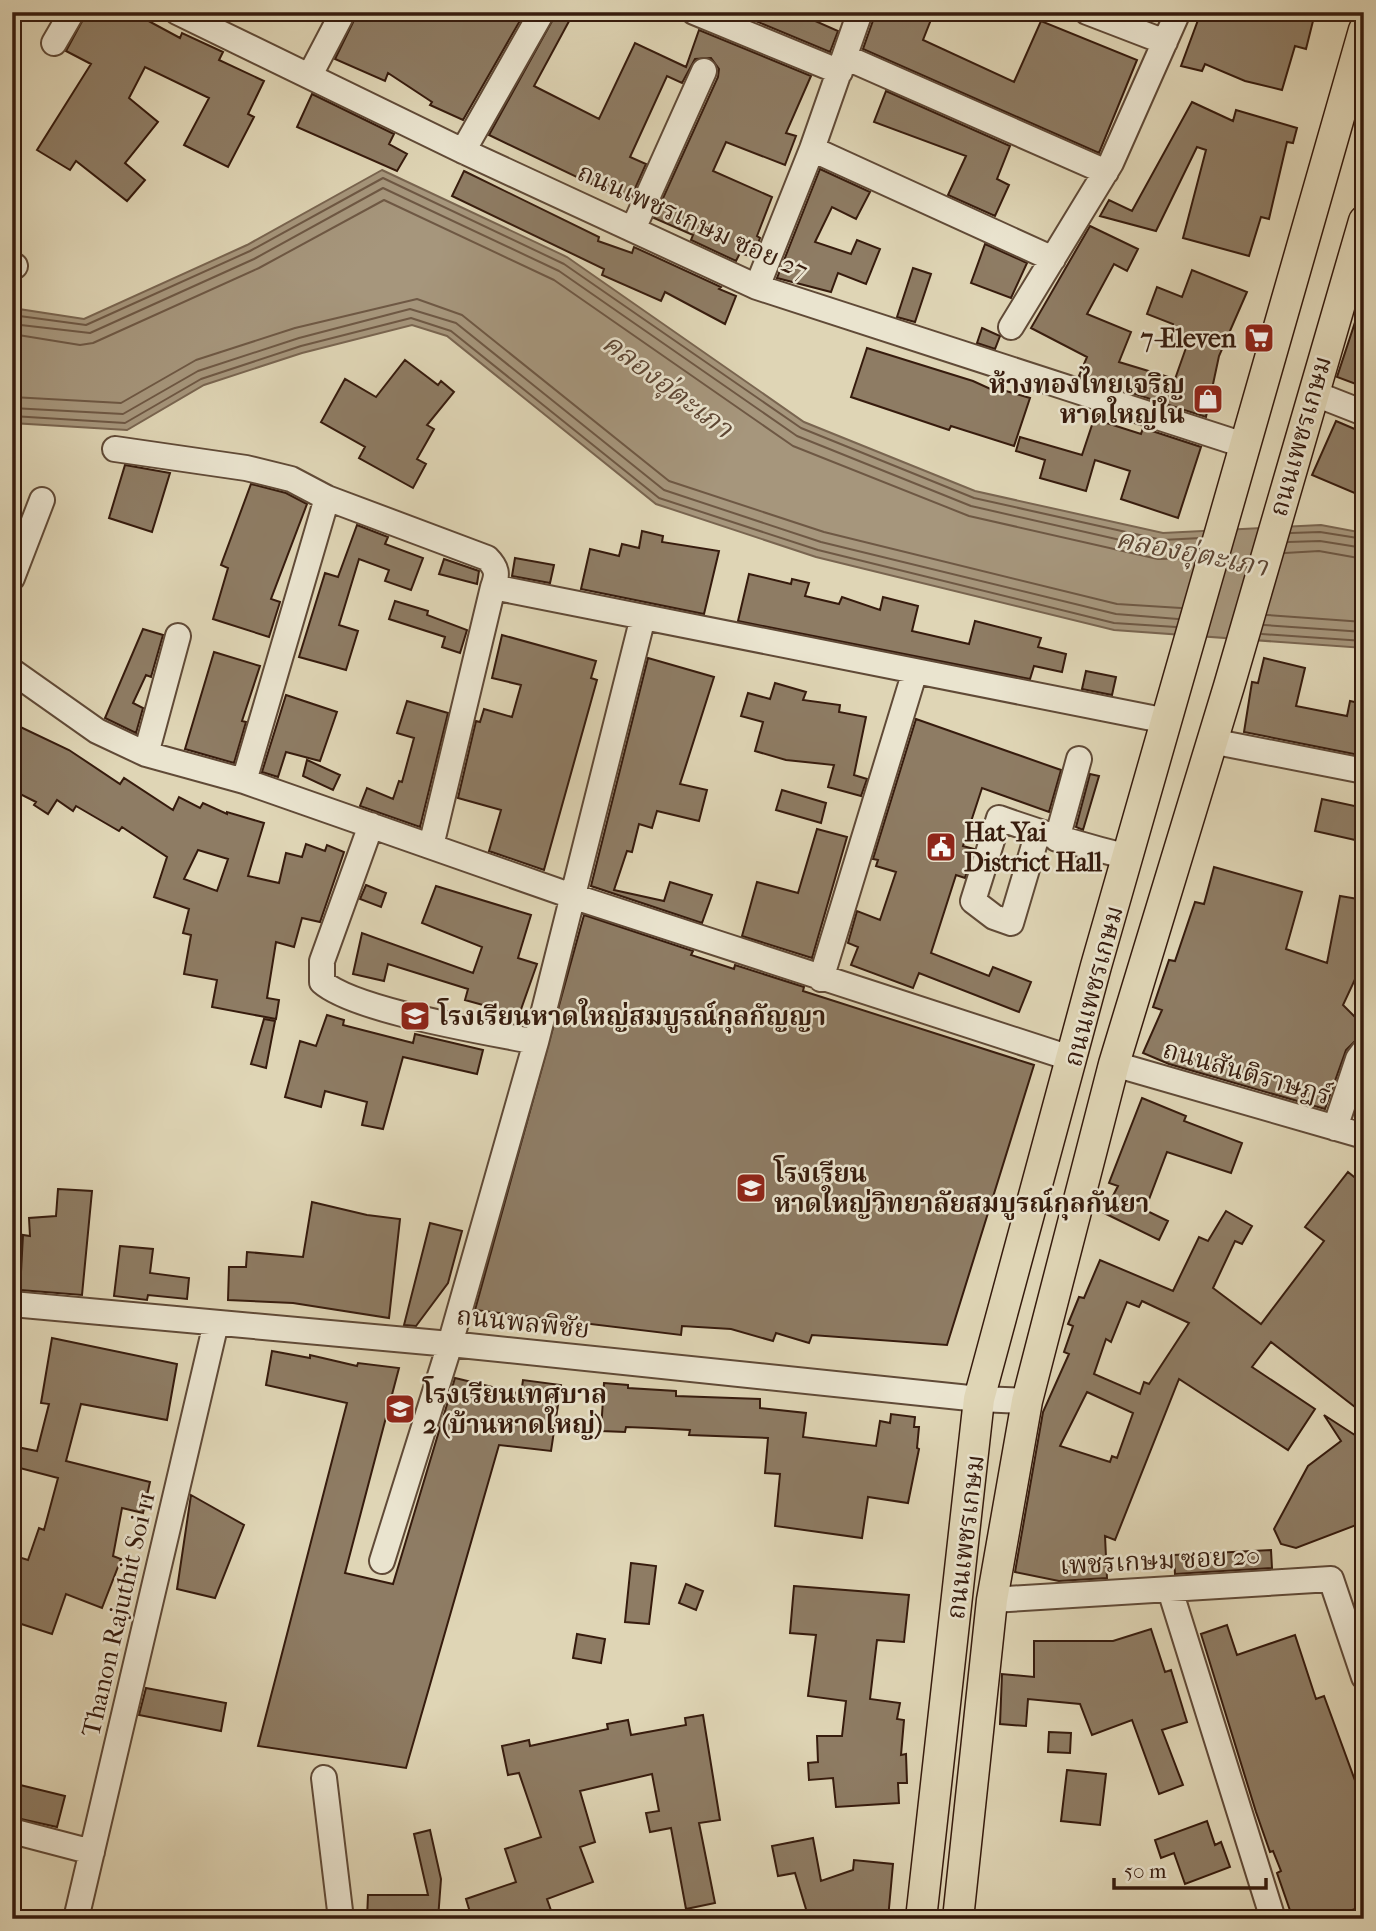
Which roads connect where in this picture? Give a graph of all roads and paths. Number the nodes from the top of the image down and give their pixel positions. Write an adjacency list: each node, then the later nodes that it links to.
1 (72, 12): 12 (street)
2 (177, 12): 9 (street, ถนนเพชรเกษม ซอย 27)
3 (343, 12): 15 (street)
4 (542, 12): 17 (street)
5 (694, 12): 13 (street)
6 (860, 12): 13 (street)
7 (1087, 12): 11 (street)
8 (1178, 12): 11 (street)
9 (218, 21): 15 (street, ถนนเพชรเกษม ซอย 27)
10 (1364, 30): 27 (main road, ถนนเพชรเกษม)
11 (1165, 42): 18 (street)
12 (54, 43)
13 (842, 64): 16 (street); 18 (street)
14 (704, 71): 20 (street)
15 (310, 75): 17 (street, ถนนเพชรเกษม ซอย 27)
16 (812, 149): 21 (street); 22 (street)
17 (463, 151): 20 (street, ถนนเพชรเกษม ซอย 27)
18 (1106, 172): 21 (street)
19 (1364, 221): 24 (main road, ถนนเพชรเกษม)
20 (633, 229): 22 (street, ถนนเพชรเกษม ซอย 27)
21 (1053, 259): 23 (street)
22 (757, 287): 27 (street, ถนนเพชรเกษม ซอย 27)
23 (1011, 327)
24 (1313, 393): 25 (street); 37 (main road, ถนนเพชรเกษม)
25 (1364, 413)
26 (115, 449): 28 (street)
27 (1243, 455): 36 (main road, ถนนเพชรเกษม)
28 (327, 498): 31 (street); 41 (street)
29 (42, 500): 30 (street)
30 (12, 578)
31 (493, 587): 32 (street); 43 (street)
32 (643, 617): 35 (street); 45 (street)
33 (178, 636): 38 (street)
34 (12, 671): 38 (street)
35 (915, 671): 36 (street); 46 (street)
36 (1167, 720): 44 (main road, ถนนเพชรเกษม)
37 (1211, 741): 40 (street); 50 (main road, ถนนเพชรเกษม)
38 (146, 754): 41 (street)
39 (1079, 759): 44 (street)
40 (1364, 771)
41 (244, 781): 42 (street)
42 (371, 825): 43 (street); 47 (street)
43 (431, 846): 45 (street)
44 (1128, 857): 49 (main road, ถนนเพชรเกษม)
45 (572, 897): 46 (street); 47 (street)
46 (821, 979): 49 (street)
47 (536, 1042): 55 (street)
48 (1364, 1051): 51 (street)
49 (1073, 1059): 56 (main road, ถนนเพชรเกษม)
50 (1114, 1064): 51 (street, ถนนสันติราษฎร์); 57 (main road, ถนนเพชรเกษม)
51 (1335, 1128): 52 (street, ถนนสันติราษฎร์)
52 (1364, 1136)
53 (12, 1304): 54 (street, ถนนพลพิชัย)
54 (216, 1323): 55 (street, ถนนพลพิชัย); 64 (street, Thanon Rajuthit Soi 11)
55 (450, 1344): 56 (street, ถนนพลพิชัย); 58 (street)
56 (979, 1399): 57 (street, ถนนพลพิชัย); 67 (main road, ถนนเพชรเกษม)
57 (1027, 1401): 60 (main road, ถนนเพชรเกษม)
58 (382, 1561)
59 (1170, 1591): 60 (street, เพชรเกษม ซอย 20); 61 (street, เพชรเกษม ซอย 20); 69 (street)
60 (992, 1600): 68 (main road, ถนนเพชรเกษม)
61 (1363, 1674)
62 (324, 1778): 66 (street)
63 (12, 1831): 64 (street)
64 (92, 1852): 65 (street, Thanon Rajuthit Soi 11)
65 (76, 1919)
66 (341, 1919)
67 (921, 1919)
68 (958, 1919)
69 (1273, 1919)

